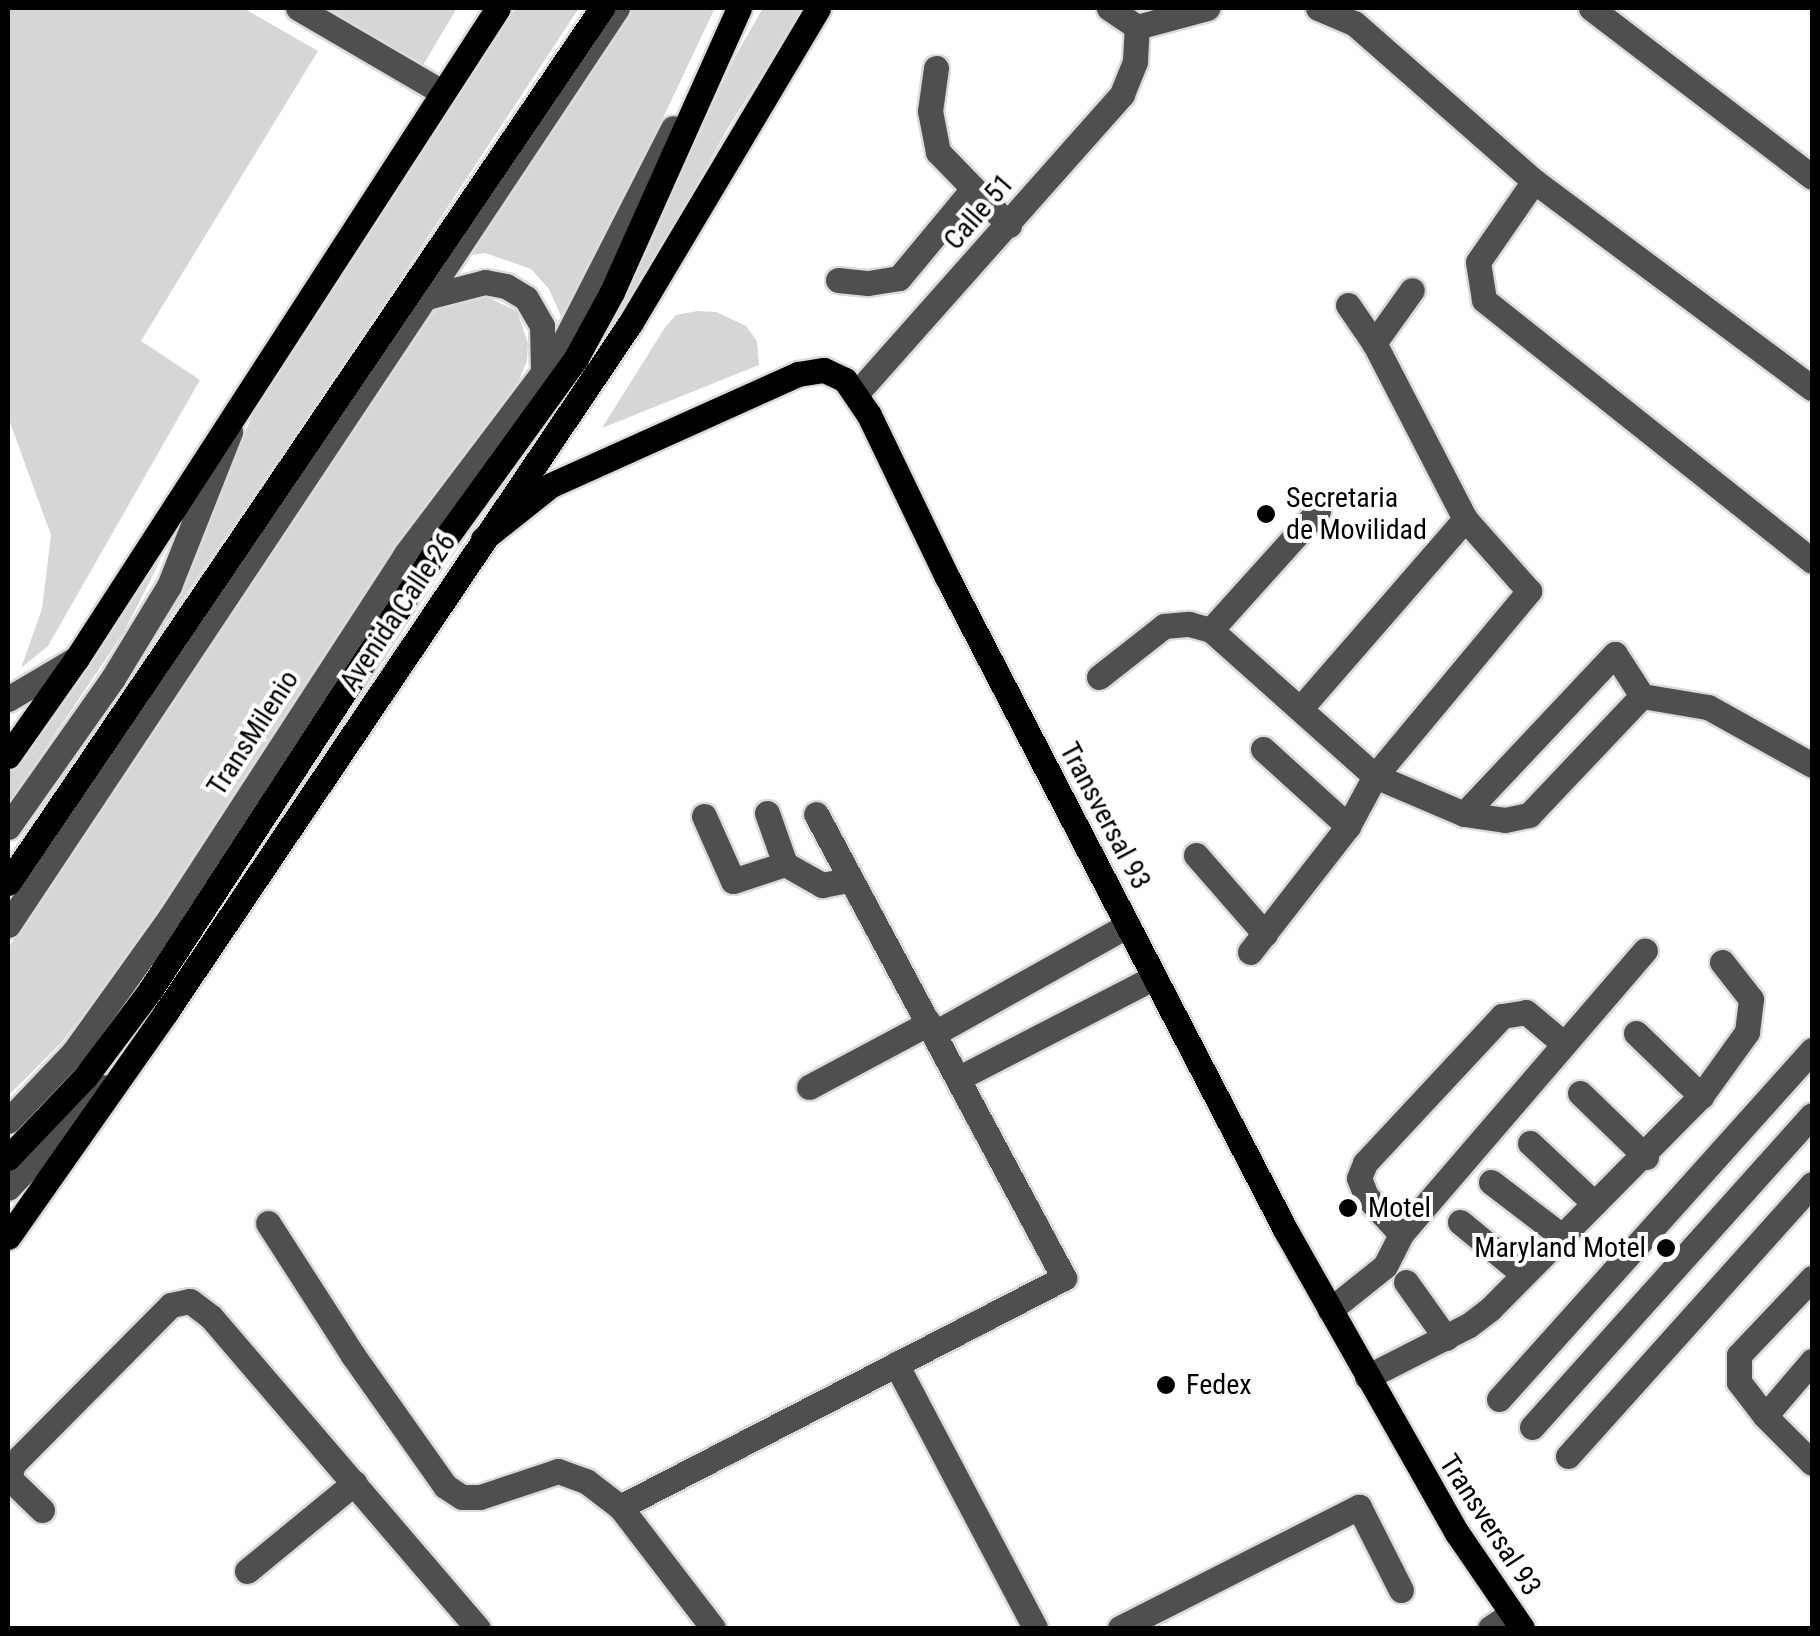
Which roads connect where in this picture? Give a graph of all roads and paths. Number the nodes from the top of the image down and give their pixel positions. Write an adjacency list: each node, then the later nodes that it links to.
1 (298, 8): 13 (street)
2 (498, 8): 13 (main road)
3 (602, 8): 52 (main road)
4 (617, 8): 20 (street)
5 (738, 8): 23 (street, TransMilenio); 71 (main road, Avenida Calle 26)
6 (818, 8): 29 (main road, Avenida Calle 26)
7 (1109, 8): 11 (street)
8 (1203, 8): 11 (street)
9 (1592, 8): 14 (street)
10 (1342, 12): 15 (street)
11 (1137, 27): 17 (street, Calle 51)
12 (936, 68): 16 (street)
13 (442, 92): 25 (main road)
14 (1812, 177)
15 (1534, 181): 24 (street); 30 (street)
16 (973, 189): 17 (street); 18 (street)
17 (1009, 225): 26 (street, Calle 51)
18 (838, 280)
19 (1412, 290): 22 (street)
20 (427, 298): 23 (street); 53 (street)
21 (1348, 305): 22 (street)
22 (1374, 343): 28 (street)
23 (544, 371): 68 (street, TransMilenio)
24 (1812, 388)
25 (246, 390): 32 (main road); 48 (street)
26 (856, 394): 29 (main road); 54 (main road, Transversal 93)
27 (1318, 512): 31 (street)
28 (1465, 519): 37 (street); 42 (street)
29 (483, 539): 58 (main road, Avenida Calle 26)
30 (1812, 561)
31 (1211, 630): 33 (street); 37 (street)
32 (77, 658): 35 (street); 40 (main road)
33 (1100, 677)
34 (1642, 696): 36 (street); 38 (street); 41 (street)
35 (8, 700)
36 (1566, 706): 38 (street); 45 (street)
37 (1300, 709): 42 (street)
38 (1598, 738): 45 (street)
39 (1263, 749): 47 (street)
40 (8, 756)
41 (1812, 766)
42 (1375, 776): 45 (street); 47 (street)
43 (766, 814): 50 (street)
44 (816, 814): 51 (street)
45 (1464, 814)
46 (704, 816): 50 (street)
47 (1348, 826): 49 (street)
48 (8, 827)
49 (1196, 855)
50 (785, 864): 51 (street)
51 (847, 880): 59 (street)
52 (8, 883)
53 (8, 925)
54 (1128, 925): 57 (main road, Transversal 93); 59 (street)
55 (1645, 950): 61 (street)
56 (1722, 962): 66 (street)
57 (1155, 977): 63 (street); 84 (main road, Transversal 93)
58 (166, 1012): 74 (street); 78 (main road, Avenida Calle 26)
59 (932, 1028): 63 (street); 64 (street)
60 (1636, 1033): 66 (street)
61 (1562, 1043): 80 (street); 80 (street)
62 (1812, 1050): 89 (street)
63 (958, 1078): 87 (street)
64 (809, 1087)
65 (1580, 1093): 70 (street)
66 (1701, 1096): 70 (street)
67 (1812, 1115): 91 (street)
68 (8, 1121)
69 (1530, 1142): 75 (street)
70 (1646, 1157): 75 (street)
71 (8, 1158)
72 (1491, 1182): 79 (street)
73 (1812, 1184): 92 (street)
74 (8, 1188)
75 (1594, 1203): 79 (street)
76 (1460, 1222): 81 (street)
77 (268, 1223): 95 (street)
78 (8, 1237)
79 (1563, 1237): 81 (street)
80 (1396, 1244): 84 (street)
81 (1523, 1274): 85 (street)
82 (1812, 1278): 90 (street)
83 (1406, 1282): 85 (street)
84 (1326, 1304): 88 (main road, Transversal 93)
85 (1446, 1338): 88 (street)
86 (1812, 1361): 90 (street)
87 (896, 1364): 95 (street); 102 (street)
88 (1367, 1377): 99 (main road, Transversal 93)
89 (1500, 1400)
90 (1765, 1416): 93 (street)
91 (1532, 1426)
92 (1568, 1456)
93 (1812, 1463)
94 (354, 1483): 96 (street); 97 (street); 100 (street)
95 (620, 1506): 101 (street)
96 (42, 1510)
97 (247, 1571)
98 (1401, 1590): 103 (street)
99 (1508, 1624)
100 (478, 1628)
101 (713, 1628)
102 (1035, 1628)
103 (1120, 1628)

